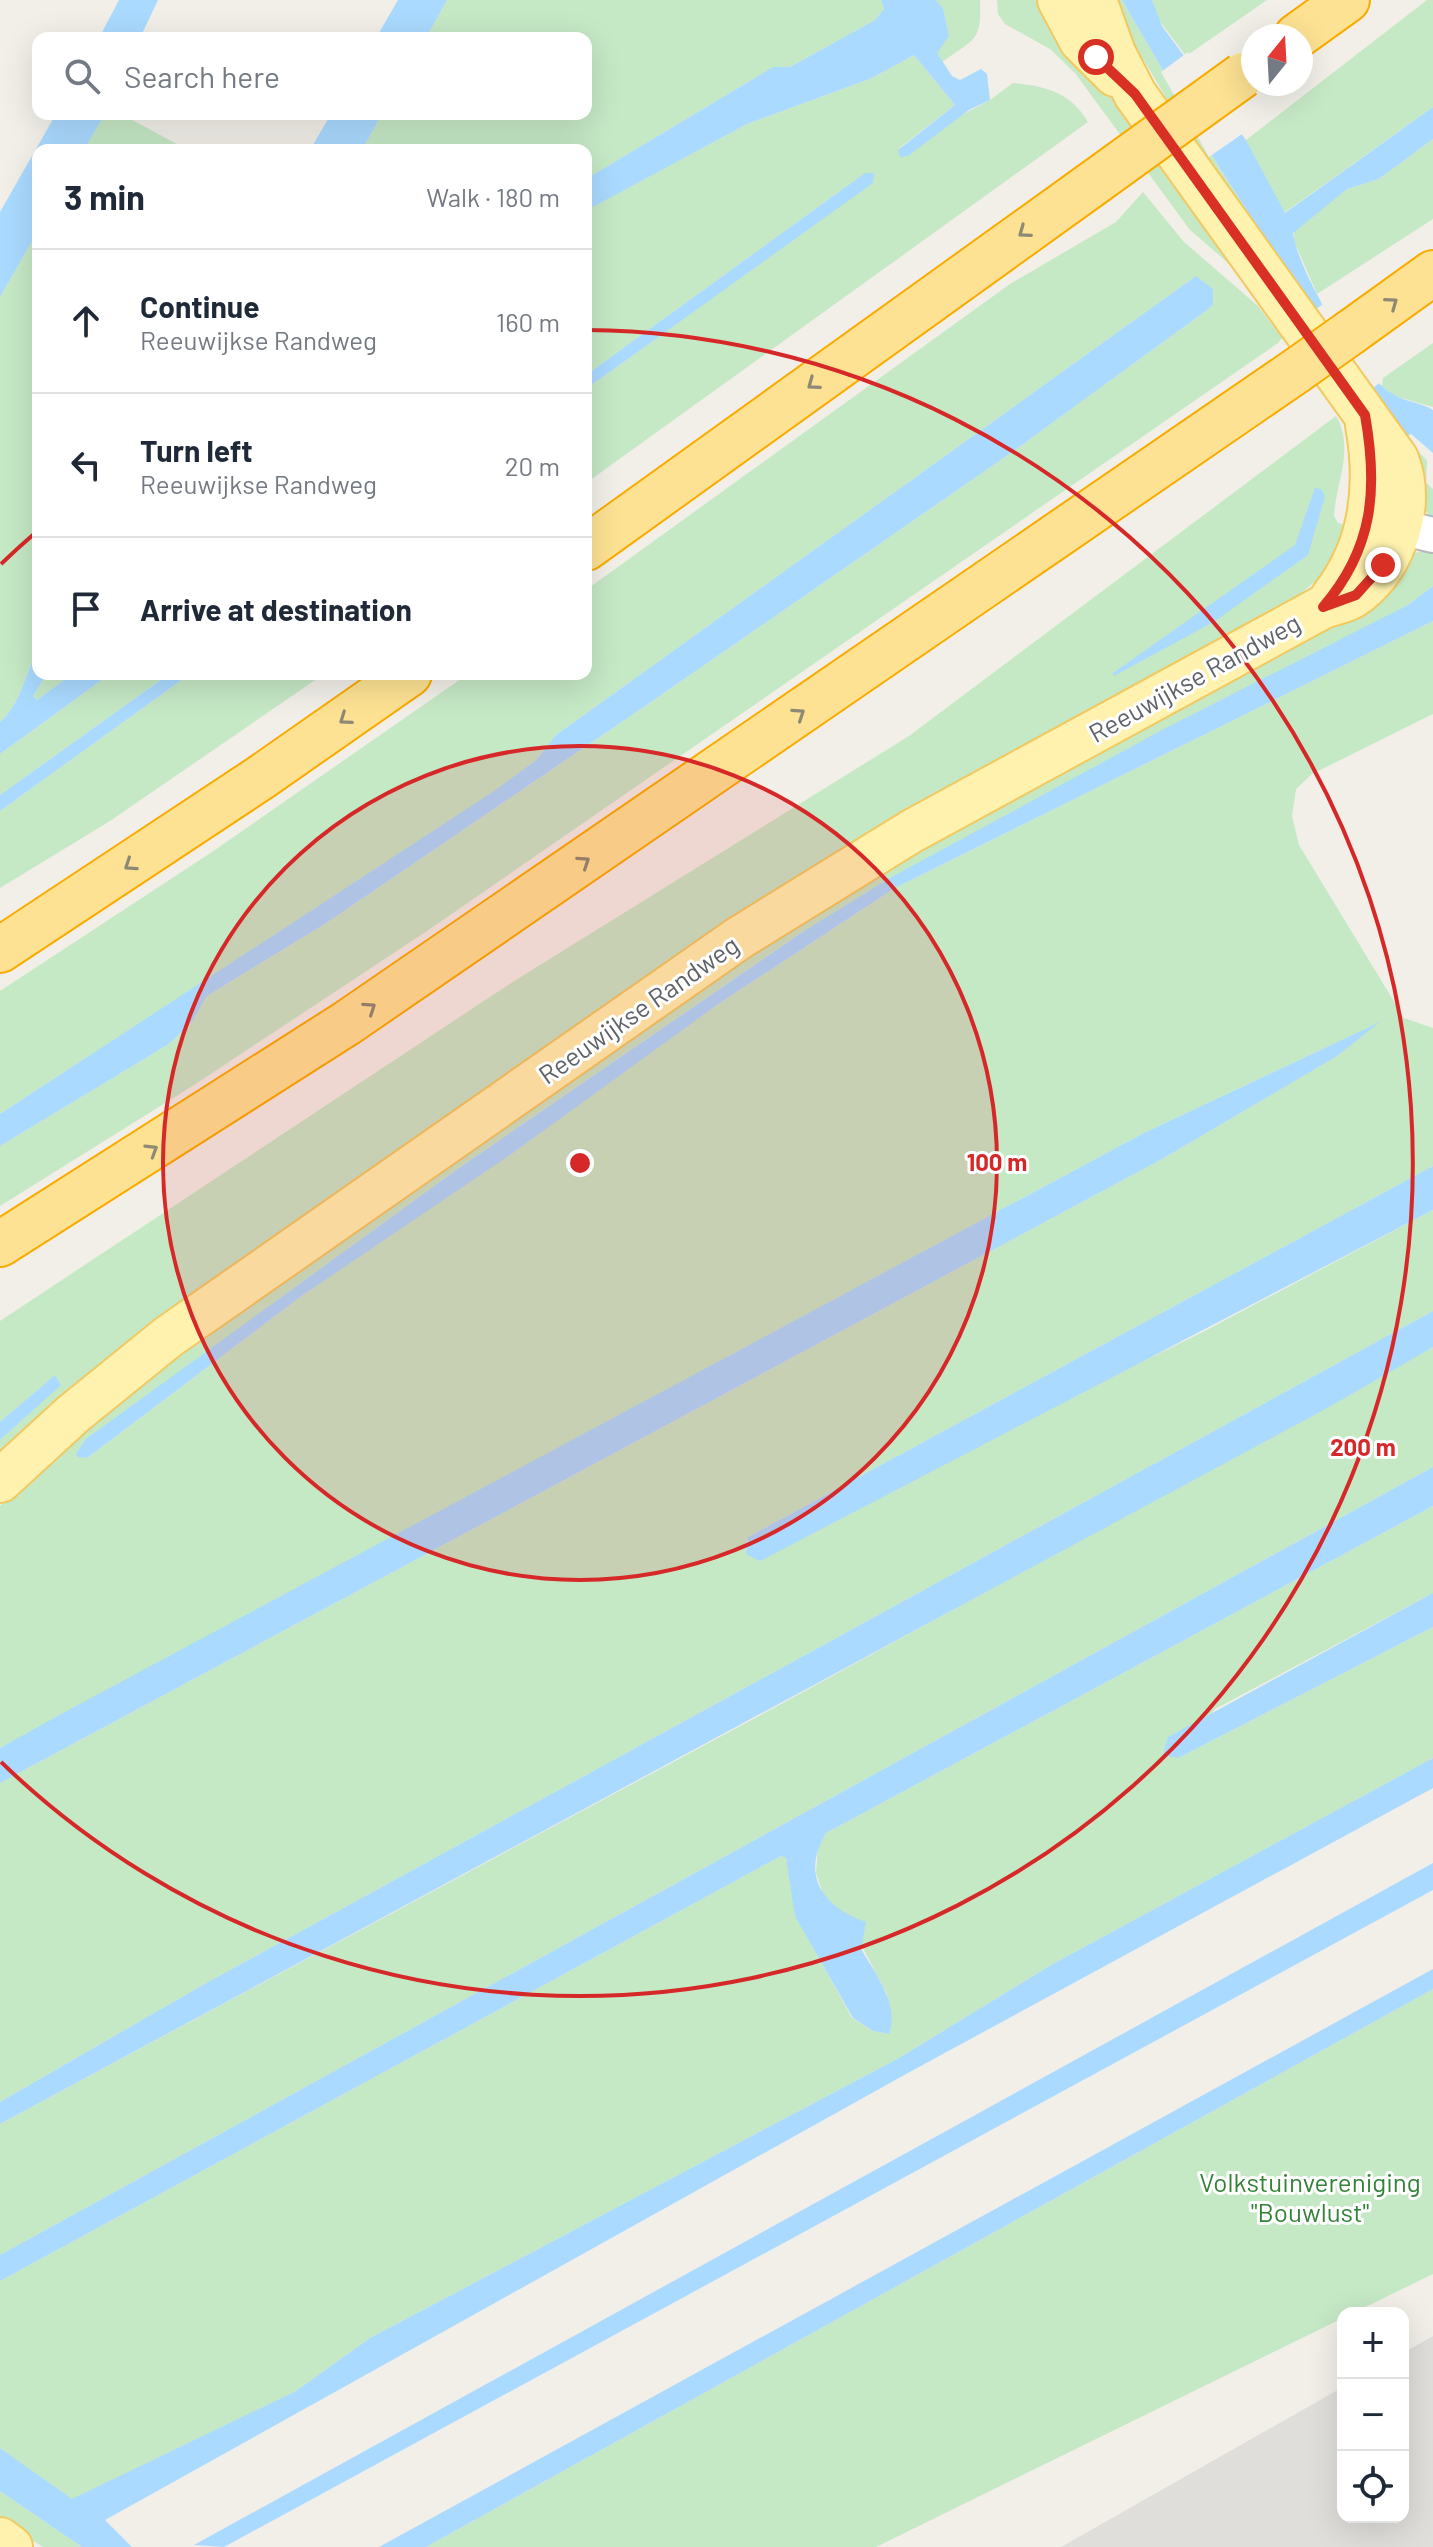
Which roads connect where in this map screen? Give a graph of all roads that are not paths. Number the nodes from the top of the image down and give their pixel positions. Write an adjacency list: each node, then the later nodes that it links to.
1 (1059, 0): 6 (main road, Reeuwijkse Randweg)
2 (1095, 0): 6 (main road, Reeuwijkse Randweg)
3 (1347, 0): 4 (highway)
4 (1313, 24)
5 (1241, 77): 9 (highway, one-way to 9, bridge)
6 (1135, 94): 8 (main road, Reeuwijkse Randweg)
7 (1433, 273): 12 (highway, one-way to 7, bridge)
8 (1400, 527): 15 (main road, Reeuwijkse Randweg)
9 (592, 544)
10 (400, 680): 11 (highway, one-way to 11)
11 (0, 950)
12 (86, 1192): 13 (highway); 14 (highway)
13 (0, 1244)
14 (0, 1261)
15 (0, 1481)
16 (0, 2539): 17 (main road)
17 (11, 2547)

